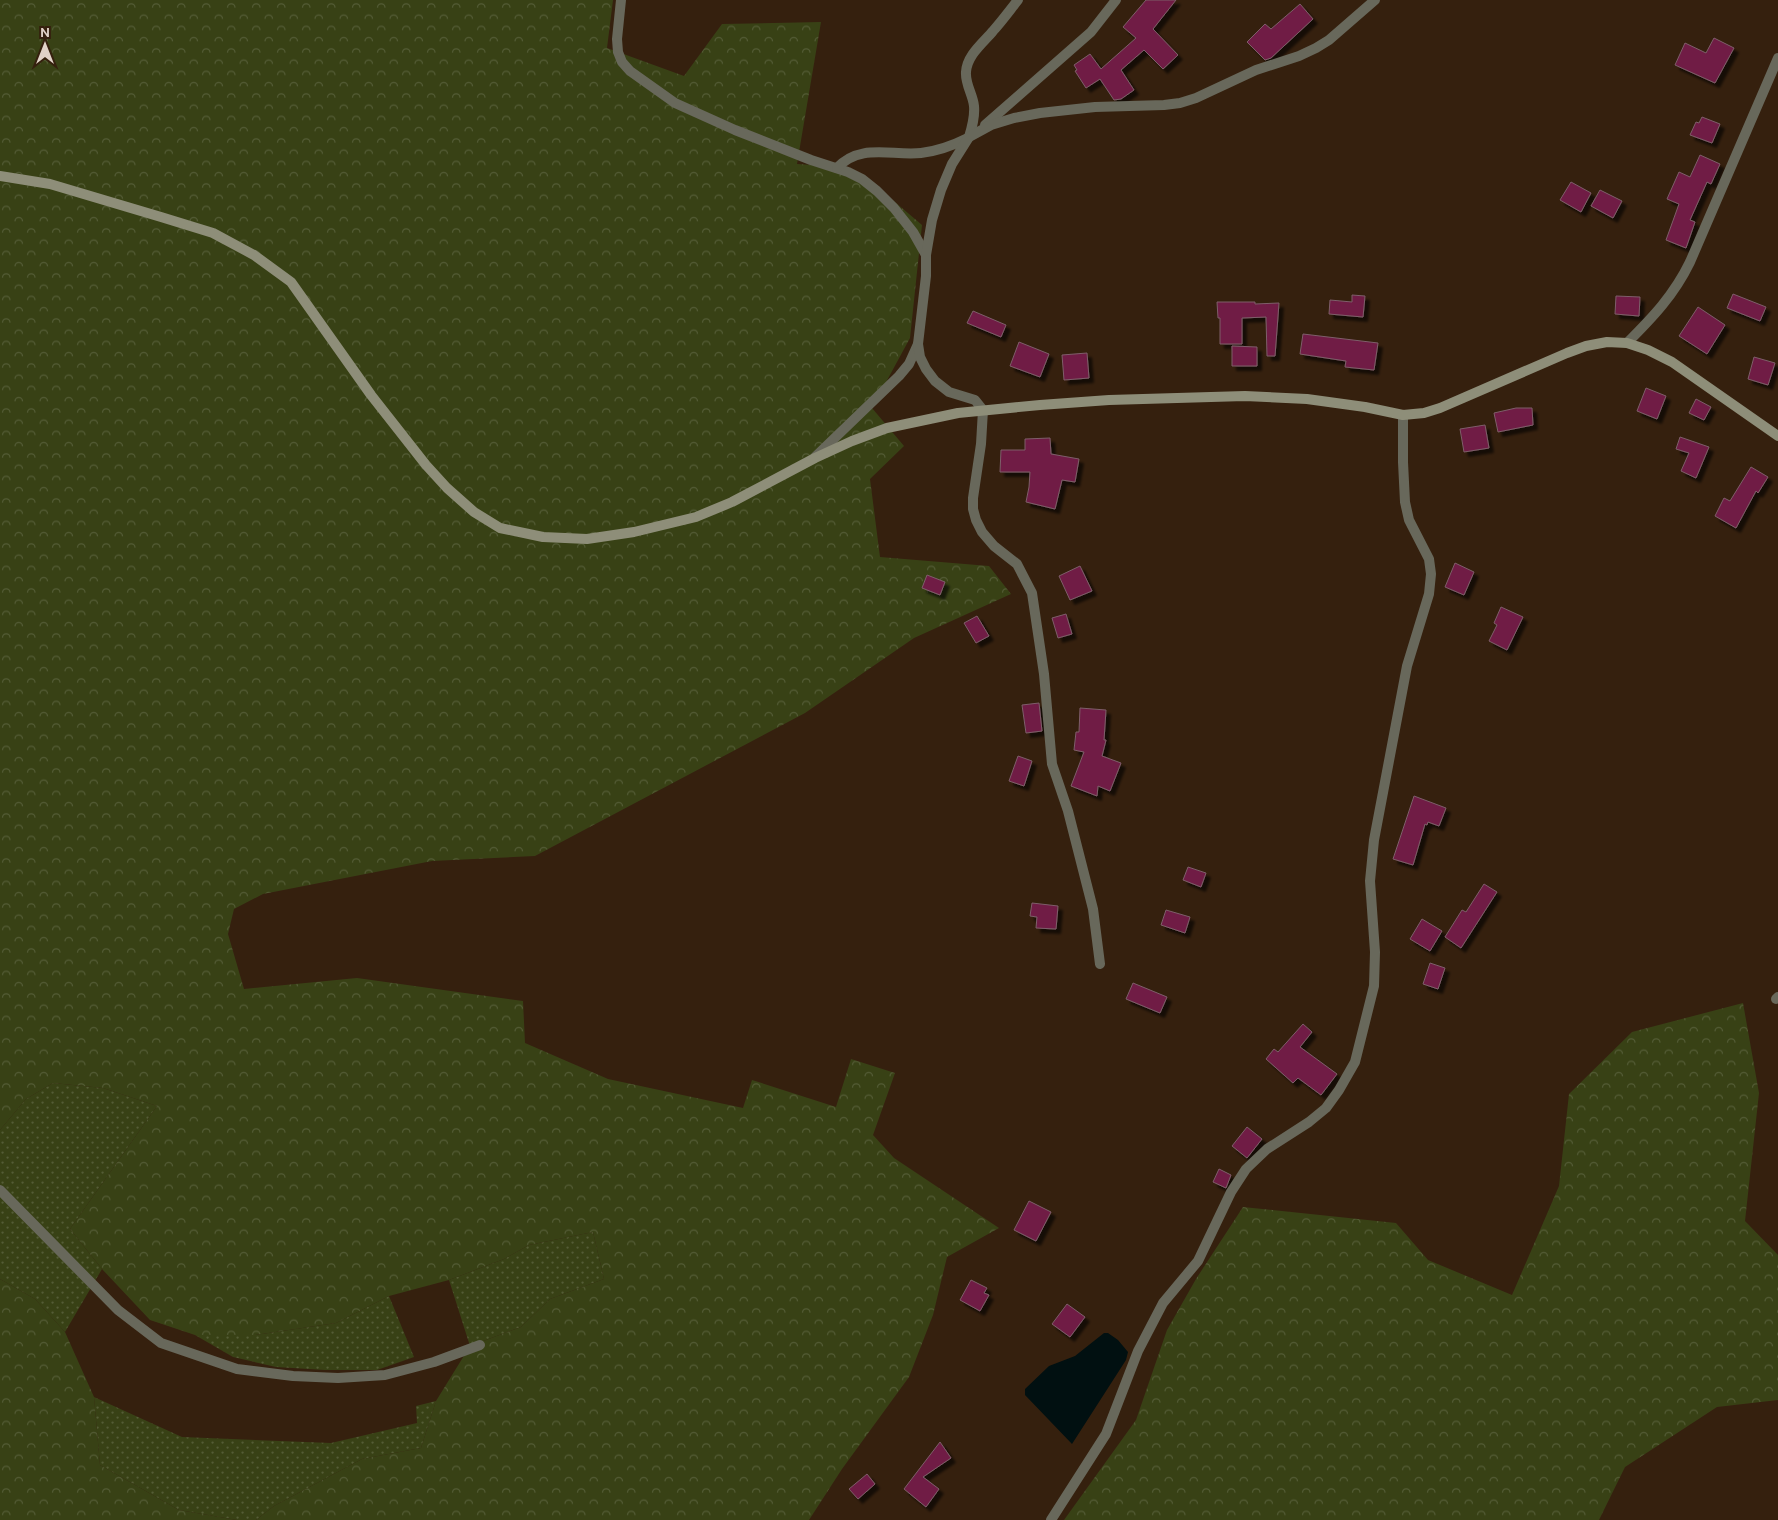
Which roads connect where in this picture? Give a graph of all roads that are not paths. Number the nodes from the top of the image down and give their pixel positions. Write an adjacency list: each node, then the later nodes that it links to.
1 (621, 0): 7 (street)
2 (1018, 0): 6 (street)
3 (1116, 0): 6 (street)
4 (1375, 0): 6 (street)
5 (1778, 58): 10 (street)
6 (969, 137): 7 (street); 9 (street)
7 (837, 168): 9 (street)
8 (0, 176): 15 (street)
9 (926, 255): 11 (street)
10 (1627, 343): 13 (street); 14 (street)
11 (918, 344): 12 (street); 15 (street)
12 (983, 410): 13 (street); 15 (street); 16 (street)
13 (1403, 415): 19 (street)
14 (1778, 436)
15 (815, 458)
16 (1100, 964)
17 (0, 1190): 18 (street)
18 (480, 1345)
19 (1051, 1520)

